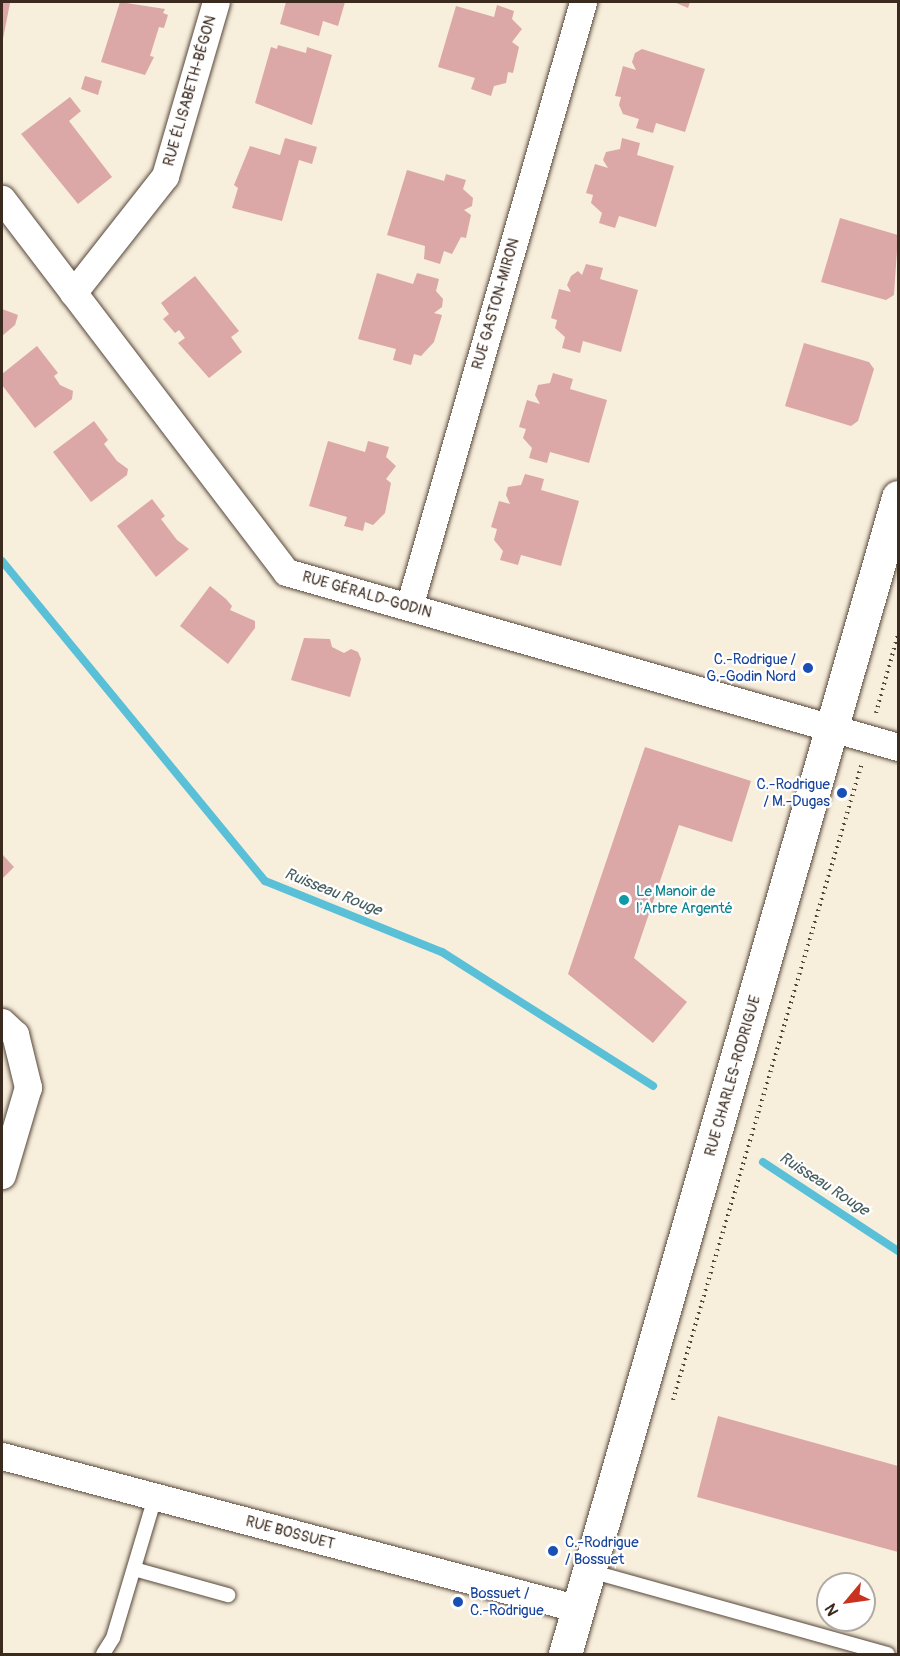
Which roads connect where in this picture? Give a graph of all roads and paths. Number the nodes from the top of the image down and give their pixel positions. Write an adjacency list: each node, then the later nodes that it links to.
1 (216, 2): 4 (street, RUE ÉLISABETH-BÉGON)
2 (583, 2): 6 (street, RUE GASTON-MIRON)
3 (2, 199): 4 (street, RUE GÉRALD-GODIN)
4 (72, 293): 6 (street, RUE GÉRALD-GODIN)
5 (898, 497): 8 (street, RUE CHARLES-RODRIGUE)
6 (409, 607): 8 (street, RUE GÉRALD-GODIN)
7 (898, 634): 9 (path)
8 (831, 726): 9 (street, RUE GÉRALD-GODIN); 17 (street, RUE CHARLES-RODRIGUE)
9 (869, 739): 10 (street, RUE GÉRALD-GODIN); 13 (path)
10 (898, 747)
11 (2, 1022): 12 (street)
12 (2, 1175)
13 (670, 1411)
14 (2, 1456): 15 (street, RUE BOSSUET)
15 (154, 1497): 16 (lane); 19 (street, RUE BOSSUET)
16 (134, 1569): 18 (lane); 20 (lane)
17 (590, 1571): 19 (street, RUE CHARLES-RODRIGUE); 22 (lane)
18 (228, 1595)
19 (579, 1609): 21 (street, RUE CHARLES-RODRIGUE)
20 (103, 1654)
21 (566, 1654)
22 (888, 1654)

